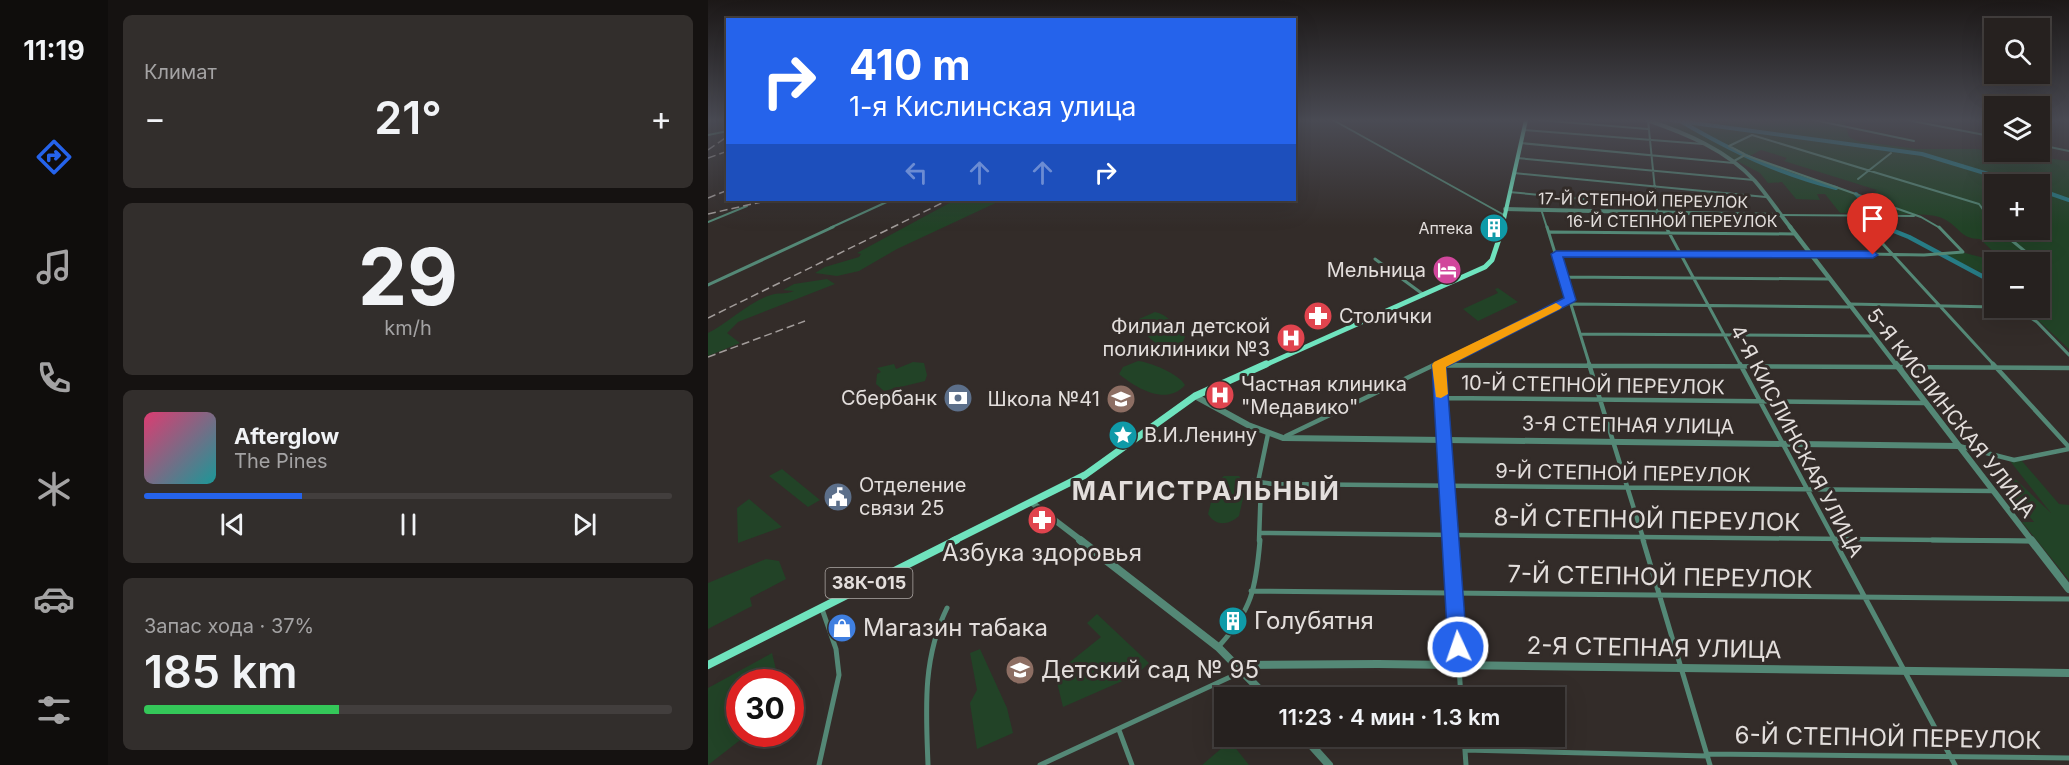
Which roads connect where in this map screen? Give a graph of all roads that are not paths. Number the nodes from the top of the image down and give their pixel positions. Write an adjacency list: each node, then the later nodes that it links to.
1 (1400, 156): 24 (street)
2 (1648, 156): 3 (street)
3 (1651, 156): 10 (street); 11 (street, 4-Я КИСЛИНСКАЯ УЛИЦА)
4 (1724, 156): 10 (street, 5-Я КИСЛИНСКАЯ УЛИЦА)
5 (1744, 156): 10 (street)
6 (1747, 156): 26 (street)
7 (1819, 156): 12 (street)
8 (1888, 156): 12 (street)
9 (1517, 158): 11 (street); 13 (main road, 38К-015)
10 (1735, 162): 15 (street, 5-Я КИСЛИНСКАЯ УЛИЦА)
11 (1652, 171): 15 (street); 16 (street, 4-Я КИСЛИНСКАЯ УЛИЦА)
12 (1868, 171): 14 (street); 23 (street)
13 (1514, 173): 16 (street); 17 (main road, 38К-015)
14 (1858, 179)
15 (1754, 180): 18 (street, 5-Я КИСЛИНСКАЯ УЛИЦА)
16 (1653, 186): 18 (street); 21 (street, 4-Я КИСЛИНСКАЯ УЛИЦА)
17 (1509, 192): 21 (street, 17-Й СТЕПНОЙ ПЕРЕУЛОК); 24 (main road, 38К-015)
18 (1766, 197): 25 (street, 5-Я КИСЛИНСКАЯ УЛИЦА)
19 (889, 201): 42 (street)
20 (747, 206): 27 (street)
21 (1656, 208): 22 (street, 17-Й СТЕПНОЙ ПЕРЕУЛОК); 25 (street, 17-Й СТЕПНОЙ ПЕРЕУЛОК); 30 (street, 4-Я КИСЛИНСКАЯ УЛИЦА)
22 (1541, 210): 24 (street, 17-Й СТЕПНОЙ ПЕРЕУЛОК); 29 (street)
23 (1984, 211)
24 (1505, 212): 43 (main road, 38К-015)
25 (1779, 215): 26 (street); 31 (street, 5-Я КИСЛИНСКАЯ УЛИЦА)
26 (1920, 217): 37 (street)
27 (708, 222)
28 (1872, 231): 37 (street)
29 (1550, 232): 30 (street, 16-Й СТЕПНОЙ ПЕРЕУЛОК); 34 (street)
30 (1670, 233): 31 (street, 16-Й СТЕПНОЙ ПЕРЕУЛОК); 36 (street, 4-Я КИСЛИНСКАЯ УЛИЦА)
31 (1795, 234): 35 (street, 5-Я КИСЛИНСКАЯ УЛИЦА)
32 (2011, 240): 33 (street)
33 (2026, 252)
34 (1556, 254): 36 (street); 39 (street)
35 (1810, 254): 36 (street); 37 (street); 41 (street, 5-Я КИСЛИНСКАЯ УЛИЦА)
36 (1682, 255): 40 (street, 4-Я КИСЛИНСКАЯ УЛИЦА)
37 (1894, 255): 47 (street)
38 (1375, 259): 43 (street)
39 (1563, 277): 40 (street); 44 (street)
40 (1694, 278): 41 (street); 45 (street, 4-Я КИСЛИНСКАЯ УЛИЦА)
41 (1828, 279): 46 (street, 5-Я КИСЛИНСКАЯ УЛИЦА)
42 (708, 285)
43 (1424, 295): 60 (main road, 38К-015)
44 (1571, 302): 45 (street); 50 (street); 54 (street)
45 (1709, 305): 46 (street); 51 (street, 4-Я КИСЛИНСКАЯ УЛИЦА)
46 (1848, 306): 47 (street); 52 (street, 5-Я КИСЛИНСКАЯ УЛИЦА)
47 (1939, 306): 48 (street); 57 (street)
48 (1984, 307)
49 (2031, 318): 53 (street)
50 (1581, 334): 51 (street); 55 (street)
51 (1724, 336): 52 (street); 56 (street, 4-Я КИСЛИНСКАЯ УЛИЦА)
52 (1871, 336): 58 (street, 5-Я КИСЛИНСКАЯ УЛИЦА)
53 (2069, 355)
54 (1439, 365): 55 (street); 61 (street); 66 (street)
55 (1591, 366): 56 (street); 62 (street)
56 (1741, 367): 58 (street); 63 (street, 4-Я КИСЛИНСКАЯ УЛИЦА)
57 (1995, 367): 58 (street); 59 (street); 71 (street)
58 (1897, 368): 64 (street, 5-Я КИСЛИНСКАЯ УЛИЦА)
59 (2069, 368)
60 (1195, 396): 65 (street, 3-Я СТЕПНАЯ УЛИЦА); 78 (main road, 38К-015)
61 (1442, 398): 62 (street, 10-Й СТЕПНОЙ ПЕРЕУЛОК); 67 (street)
62 (1602, 400): 63 (street, 10-Й СТЕПНОЙ ПЕРЕУЛОК); 68 (street)
63 (1759, 402): 64 (street, 10-Й СТЕПНОЙ ПЕРЕУЛОК); 69 (street, 4-Я КИСЛИНСКАЯ УЛИЦА)
64 (1924, 403): 70 (street, 5-Я КИСЛИНСКАЯ УЛИЦА)
65 (1268, 434): 66 (street, 3-Я СТЕПНАЯ УЛИЦА); 73 (street)
66 (1282, 438): 67 (street, 3-Я СТЕПНАЯ УЛИЦА)
67 (1444, 440): 68 (street, 3-Я СТЕПНАЯ УЛИЦА); 74 (street)
68 (1614, 441): 69 (street, 3-Я СТЕПНАЯ УЛИЦА); 75 (street)
69 (1781, 443): 70 (street, 3-Я СТЕПНАЯ УЛИЦА); 76 (street, 4-Я КИСЛИНСКАЯ УЛИЦА)
70 (1959, 446): 71 (street, 3-Я СТЕПНАЯ УЛИЦА); 77 (street, 5-Я КИСЛИНСКАЯ УЛИЦА)
71 (2069, 448)
72 (1252, 481): 73 (street, 9-Й СТЕПНОЙ ПЕРЕУЛОК)
73 (1259, 483): 74 (street, 9-Й СТЕПНОЙ ПЕРЕУЛОК); 79 (street)
74 (1448, 486): 75 (street, 9-Й СТЕПНОЙ ПЕРЕУЛОК); 80 (street)
75 (1628, 488): 76 (street, 9-Й СТЕПНОЙ ПЕРЕУЛОК); 81 (street)
76 (1807, 489): 77 (street, 9-Й СТЕПНОЙ ПЕРЕУЛОК); 82 (street, 4-Я КИСЛИНСКАЯ УЛИЦА)
77 (1994, 491): 83 (street, 5-Я КИСЛИНСКАЯ УЛИЦА)
78 (1031, 502): 90 (main road, 38К-015); 92 (street)
79 (1262, 533): 80 (street, 8-Й СТЕПНОЙ ПЕРЕУЛОК); 85 (street)
80 (1450, 537): 81 (street, 8-Й СТЕПНОЙ ПЕРЕУЛОК); 86 (street)
81 (1643, 538): 82 (street, 8-Й СТЕПНОЙ ПЕРЕУЛОК); 87 (street)
82 (1833, 540): 83 (street, 8-Й СТЕПНОЙ ПЕРЕУЛОК); 88 (street, 4-Я КИСЛИНСКАЯ УЛИЦА)
83 (2032, 541): 84 (street, 5-Я КИСЛИНСКАЯ УЛИЦА)
84 (2069, 589)
85 (1251, 591): 86 (street, 7-Й СТЕПНОЙ ПЕРЕУЛОК); 92 (street)
86 (1454, 593): 87 (street, 7-Й СТЕПНОЙ ПЕРЕУЛОК); 94 (street)
87 (1659, 595): 88 (street, 7-Й СТЕПНОЙ ПЕРЕУЛОК); 96 (street)
88 (1864, 597): 89 (street, 7-Й СТЕПНОЙ ПЕРЕУЛОК); 97 (street, 4-Я КИСЛИНСКАЯ УЛИЦА)
89 (2069, 599)
90 (821, 607): 93 (main road, 38К-015); 108 (street)
91 (947, 608): 109 (street)
92 (1218, 646): 95 (street)
93 (708, 665)
94 (1459, 665): 95 (street, 2-Я СТЕПНАЯ УЛИЦА); 96 (street, 2-Я СТЕПНАЯ УЛИЦА); 100 (street)
95 (1242, 668): 99 (street); 101 (street)
96 (1679, 668): 97 (street, 2-Я СТЕПНАЯ УЛИЦА); 105 (street)
97 (1904, 671): 98 (street, 2-Я СТЕПНАЯ УЛИЦА); 106 (street, 4-Я КИСЛИНСКАЯ УЛИЦА)
98 (2069, 673)
99 (1258, 687)
100 (1460, 687)
101 (1119, 730): 110 (street); 111 (street)
102 (1313, 747): 112 (street)
103 (1465, 747): 104 (street)
104 (1465, 750): 105 (street, 6-Й СТЕПНОЙ ПЕРЕУЛОК); 113 (street)
105 (1707, 755): 106 (street, 6-Й СТЕПНОЙ ПЕРЕУЛОК); 114 (street)
106 (1951, 757): 107 (street, 6-Й СТЕПНОЙ ПЕРЕУЛОК); 115 (street, 4-Я КИСЛИНСКАЯ УЛИЦА)
107 (2069, 758)
108 (819, 765)
109 (928, 765)
110 (1040, 765)
111 (1132, 765)
112 (1329, 765)
113 (1467, 765)
114 (1710, 765)
115 (1955, 765)

